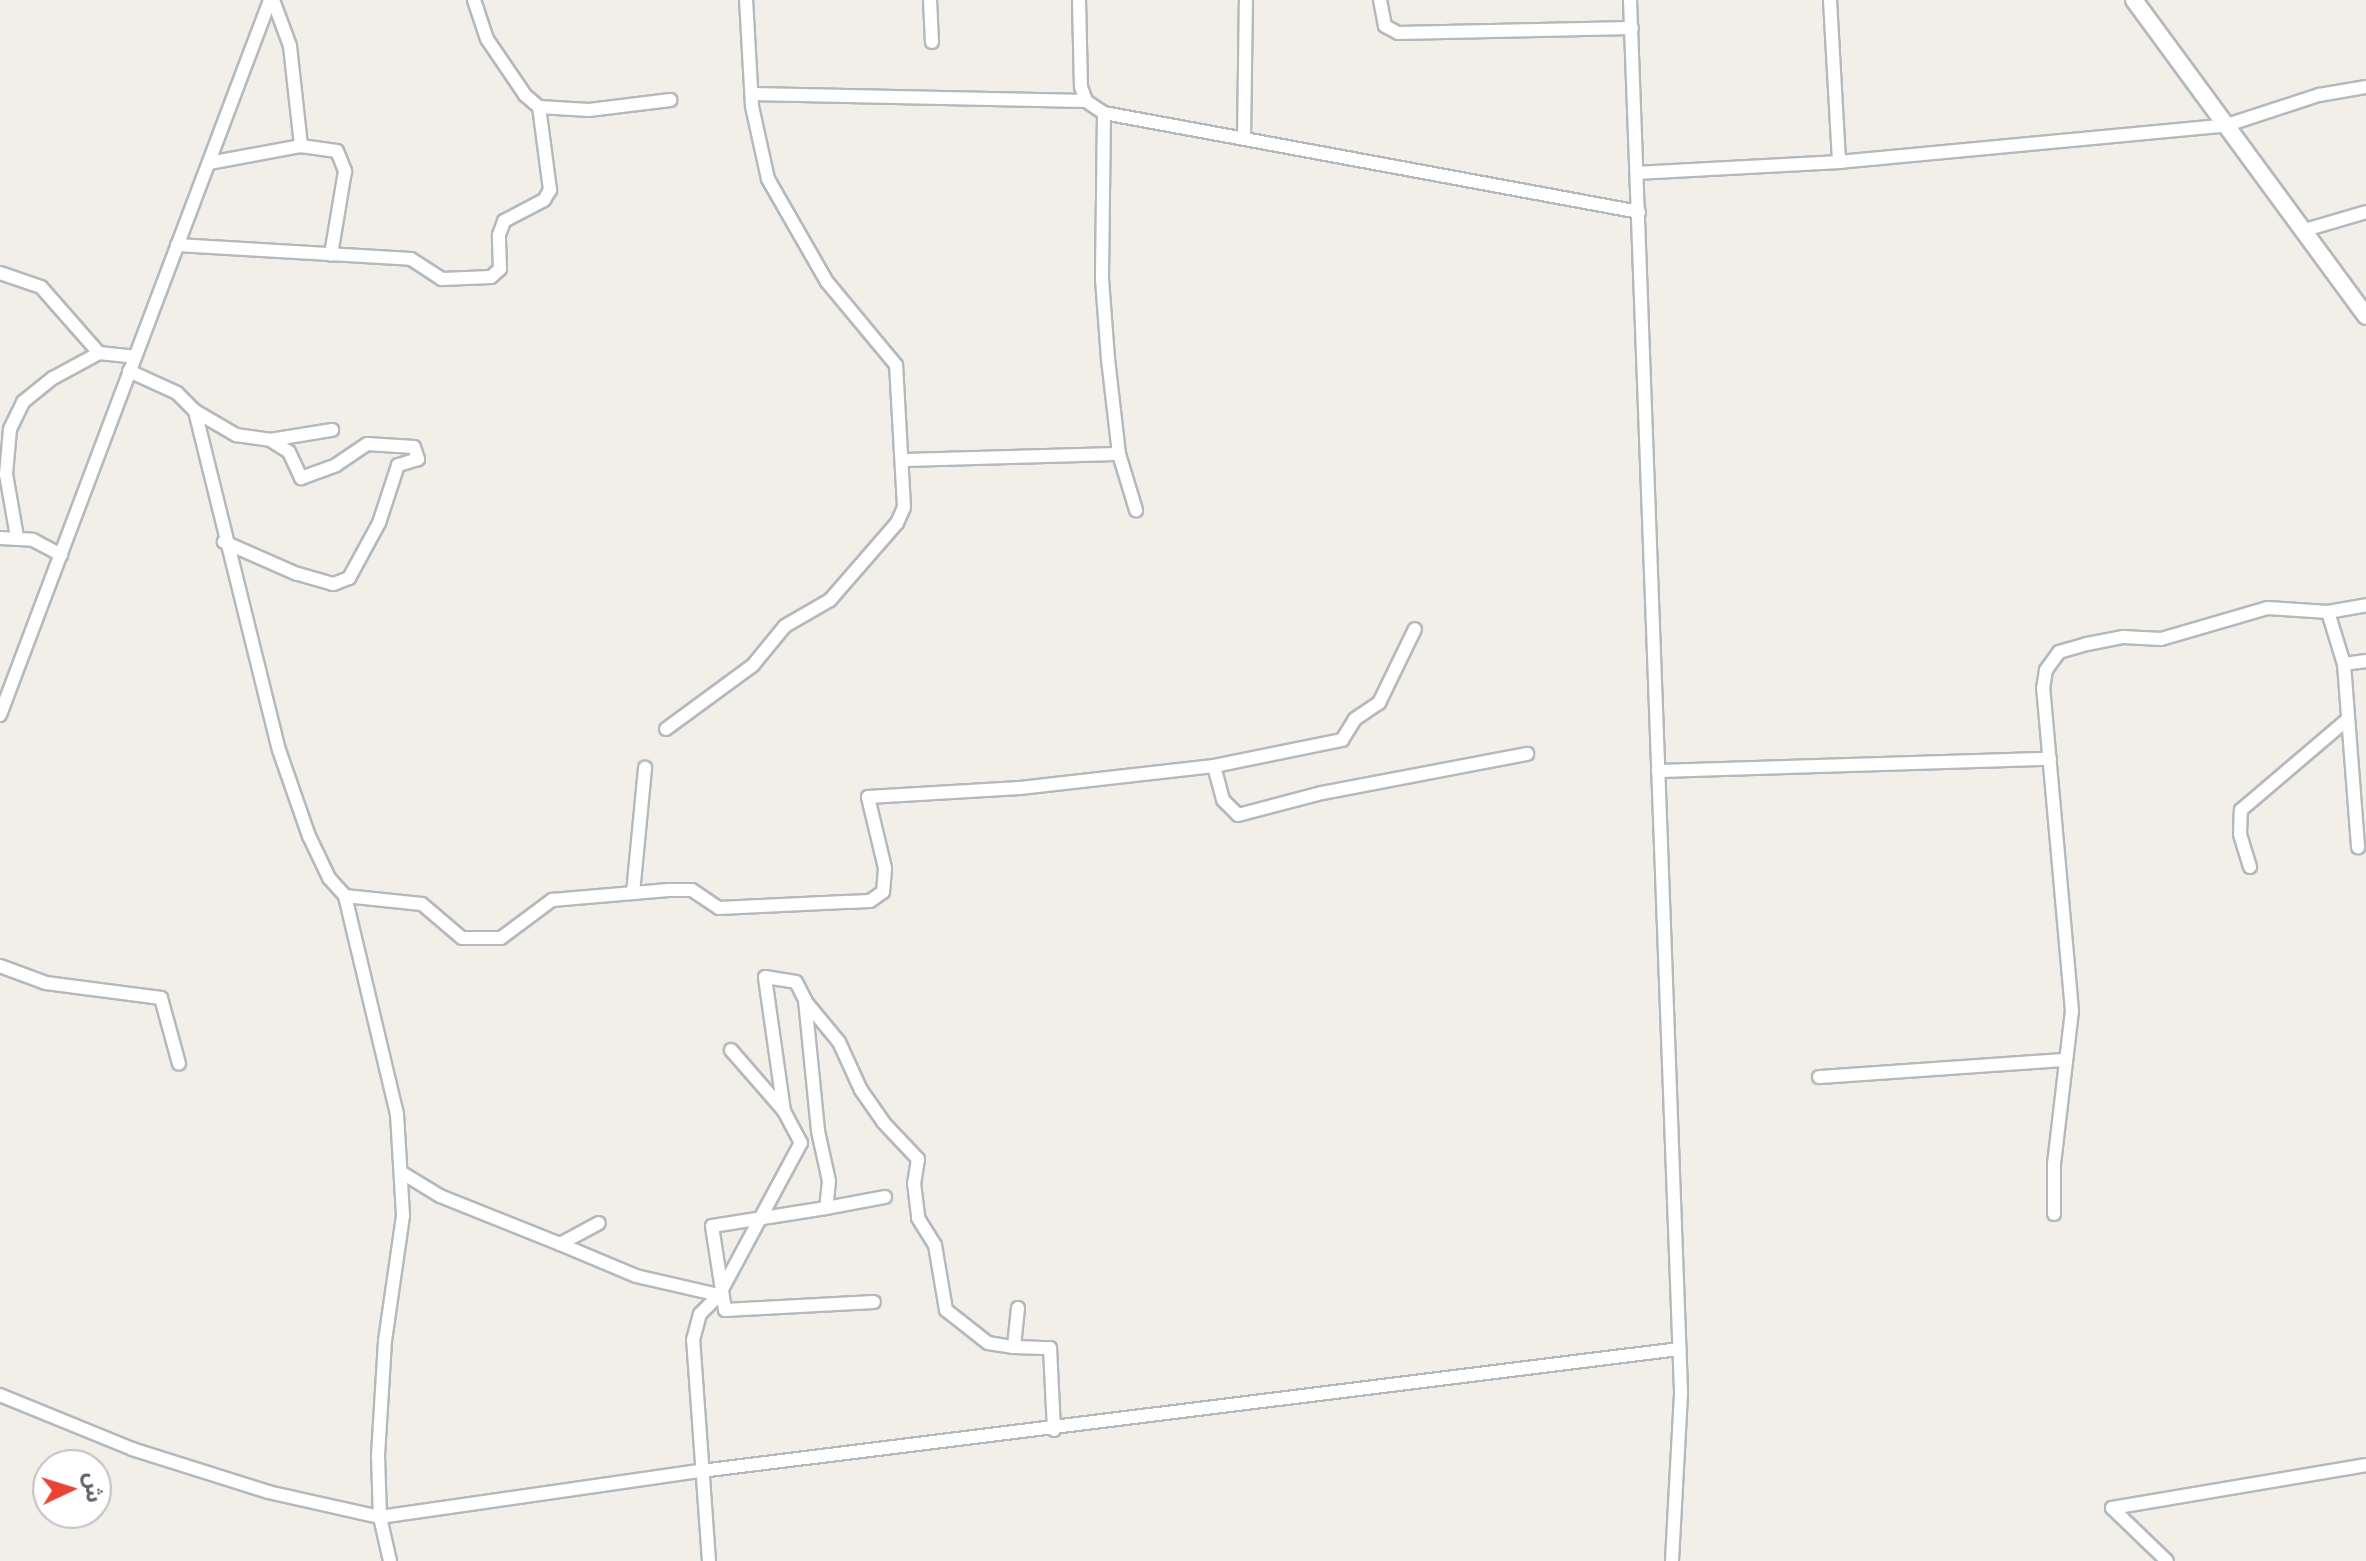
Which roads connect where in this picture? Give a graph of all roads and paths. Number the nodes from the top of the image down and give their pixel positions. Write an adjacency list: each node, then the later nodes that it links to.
1 (272, 0): 21 (street); 23 (street)
2 (474, 0): 17 (street)
3 (746, 0): 14 (street)
4 (930, 0): 12 (street)
5 (1079, 0): 16 (street)
6 (1246, 0): 20 (street)
7 (1380, 0): 11 (street)
8 (1630, 0): 11 (street)
9 (1830, 0): 22 (street)
10 (2134, 0): 19 (street)
11 (1632, 28): 24 (street)
12 (932, 42)
13 (2366, 87): 19 (street)
14 (752, 94): 16 (street); 39 (street)
15 (670, 100): 17 (street)
16 (1086, 101): 18 (street)
17 (539, 107): 29 (street)
18 (1104, 113): 20 (street); 38 (street)
19 (2227, 125): 22 (street); 27 (street)
20 (1244, 138): 25 (street)
21 (301, 146): 23 (street); 29 (street)
22 (1839, 162): 24 (street)
23 (209, 163): 28 (street)
24 (1637, 173): 25 (street)
25 (1639, 212): 57 (street)
26 (2366, 212): 27 (street)
27 (2305, 230): 31 (street)
28 (177, 245): 29 (street); 33 (street)
29 (331, 255)
30 (0, 273): 32 (street)
31 (2366, 316)
32 (99, 353): 33 (street); 41 (street)
33 (135, 357): 34 (street)
34 (129, 371): 35 (street); 44 (street)
35 (195, 411): 37 (street); 43 (street)
36 (332, 430): 37 (street)
37 (270, 440): 43 (street)
38 (1119, 454): 39 (street); 40 (street)
39 (902, 460): 52 (street)
40 (1136, 510)
41 (17, 537): 42 (street); 44 (street)
42 (0, 538)
43 (224, 542): 61 (street)
44 (61, 555): 50 (street)
45 (2366, 605): 46 (street)
46 (2328, 612): 49 (street); 54 (street)
47 (1415, 629): 55 (street)
48 (2366, 661): 49 (street)
49 (2344, 664): 51 (street)
50 (0, 715)
51 (2348, 719): 58 (street); 59 (street)
52 (666, 729)
53 (1527, 754): 55 (street)
54 (2050, 759): 57 (street); 65 (street)
55 (1214, 766): 60 (street)
56 (645, 768): 60 (street)
57 (1658, 771): 80 (street)
58 (2358, 847)
59 (2250, 867)
60 (633, 893): 61 (street)
61 (345, 896): 69 (street)
62 (0, 966): 66 (street)
63 (805, 1000): 68 (street); 71 (street); 79 (street)
64 (731, 1050): 68 (street)
65 (2064, 1060): 67 (street); 72 (street)
66 (179, 1064)
67 (1819, 1077)
68 (784, 1111): 73 (street)
69 (404, 1174): 75 (street); 85 (street)
70 (885, 1197): 71 (street)
71 (826, 1208): 73 (street)
72 (2054, 1214)
73 (765, 1216): 76 (street); 76 (street)
74 (599, 1223): 75 (street)
75 (560, 1244): 76 (street)
76 (719, 1295): 77 (street); 84 (street)
77 (874, 1302)
78 (1018, 1308): 79 (street)
79 (1014, 1347): 82 (street)
80 (1679, 1349): 82 (street); 88 (street)
81 (0, 1395): 85 (street)
82 (1054, 1430): 84 (street)
83 (2366, 1465): 89 (street)
84 (701, 1471): 85 (street); 87 (street)
85 (380, 1517): 86 (street)
86 (390, 1561)
87 (709, 1561)
88 (1672, 1561)
89 (2167, 1561)

